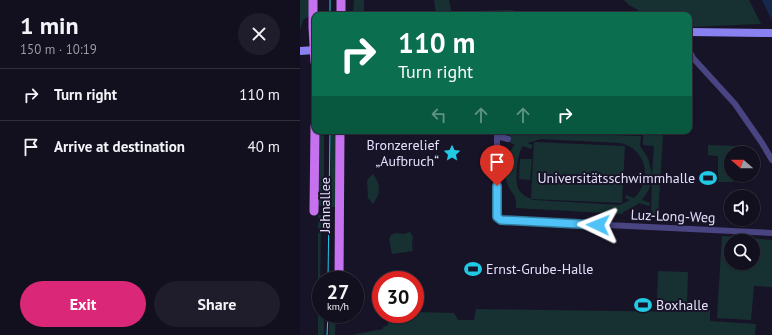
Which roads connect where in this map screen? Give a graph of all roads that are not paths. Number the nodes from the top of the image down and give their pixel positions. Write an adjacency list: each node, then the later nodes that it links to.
1 (314, 0): 3 (main road)
2 (341, 0): 4 (main road)
3 (314, 12)
4 (341, 12)
5 (692, 32): 6 (main road)
6 (772, 33)
7 (312, 50): 8 (main road)
8 (300, 51)
9 (692, 56): 14 (street)
10 (315, 134): 15 (main road, Jahnallee)
11 (340, 134): 17 (main road, Jahnallee)
12 (497, 134): 13 (street); 16 (street, Luz-Long-Weg)
13 (508, 139)
14 (772, 160)
15 (314, 211)
16 (772, 233)
17 (339, 271)

